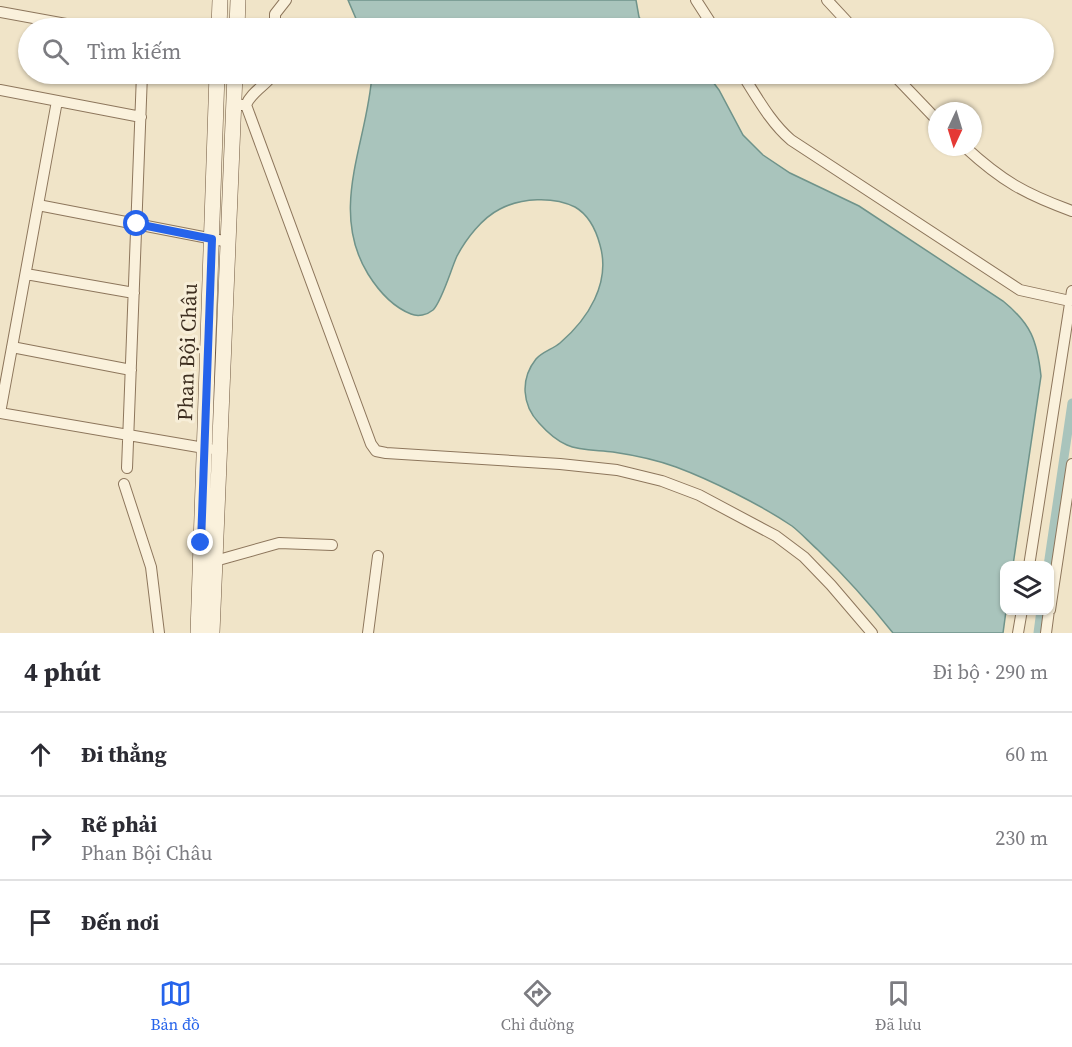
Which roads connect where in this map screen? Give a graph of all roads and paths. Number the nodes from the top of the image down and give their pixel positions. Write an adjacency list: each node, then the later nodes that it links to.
1 (220, 0): 8 (street)
2 (238, 0): 9 (street)
3 (286, 0): 10 (street)
4 (696, 0): 11 (street)
5 (827, 0): 12 (street)
6 (0, 13): 7 (street)
7 (29, 18)
8 (219, 18)
9 (237, 18)
10 (275, 18)
11 (708, 18)
12 (844, 18)
13 (142, 84): 23 (street)
14 (218, 84): 28 (street, Phan Bội Châu)
15 (237, 84): 21 (street, Phan Bội Châu)
16 (267, 84): 21 (street)
17 (749, 84): 32 (street)
18 (903, 84): 22 (street)
19 (0, 90): 20 (street)
20 (57, 102): 23 (street); 25 (street)
21 (240, 105): 29 (street, Phan Bội Châu); 51 (street)
22 (928, 111)
23 (141, 117): 27 (street)
24 (975, 156): 26 (street)
25 (38, 205): 27 (street); 30 (street)
26 (1072, 211)
27 (137, 224): 28 (street); 31 (street)
28 (212, 239): 29 (street); 36 (street, Phan Bội Châu)
29 (228, 242): 36 (street, Phan Bội Châu)
30 (26, 274): 31 (street); 33 (street)
31 (134, 294): 34 (street)
32 (1071, 296): 43 (street)
33 (12, 347): 34 (street); 35 (street)
34 (131, 370): 35 (street)
35 (128, 435): 36 (street); 38 (street)
36 (212, 449): 42 (street, Phan Bội Châu); 48 (street, Phan Bội Châu)
37 (1072, 464): 44 (street)
38 (127, 468)
39 (124, 484): 47 (street)
40 (332, 545): 42 (street)
41 (378, 556): 50 (street)
42 (215, 561): 49 (street, Phan Bội Châu)
43 (1030, 561)
44 (1054, 583)
45 (1021, 615): 52 (street)
46 (1049, 615): 53 (street)
47 (159, 633)
48 (198, 633)
49 (212, 633)
50 (368, 633)
51 (872, 633)
52 (1018, 633)
53 (1046, 633)

